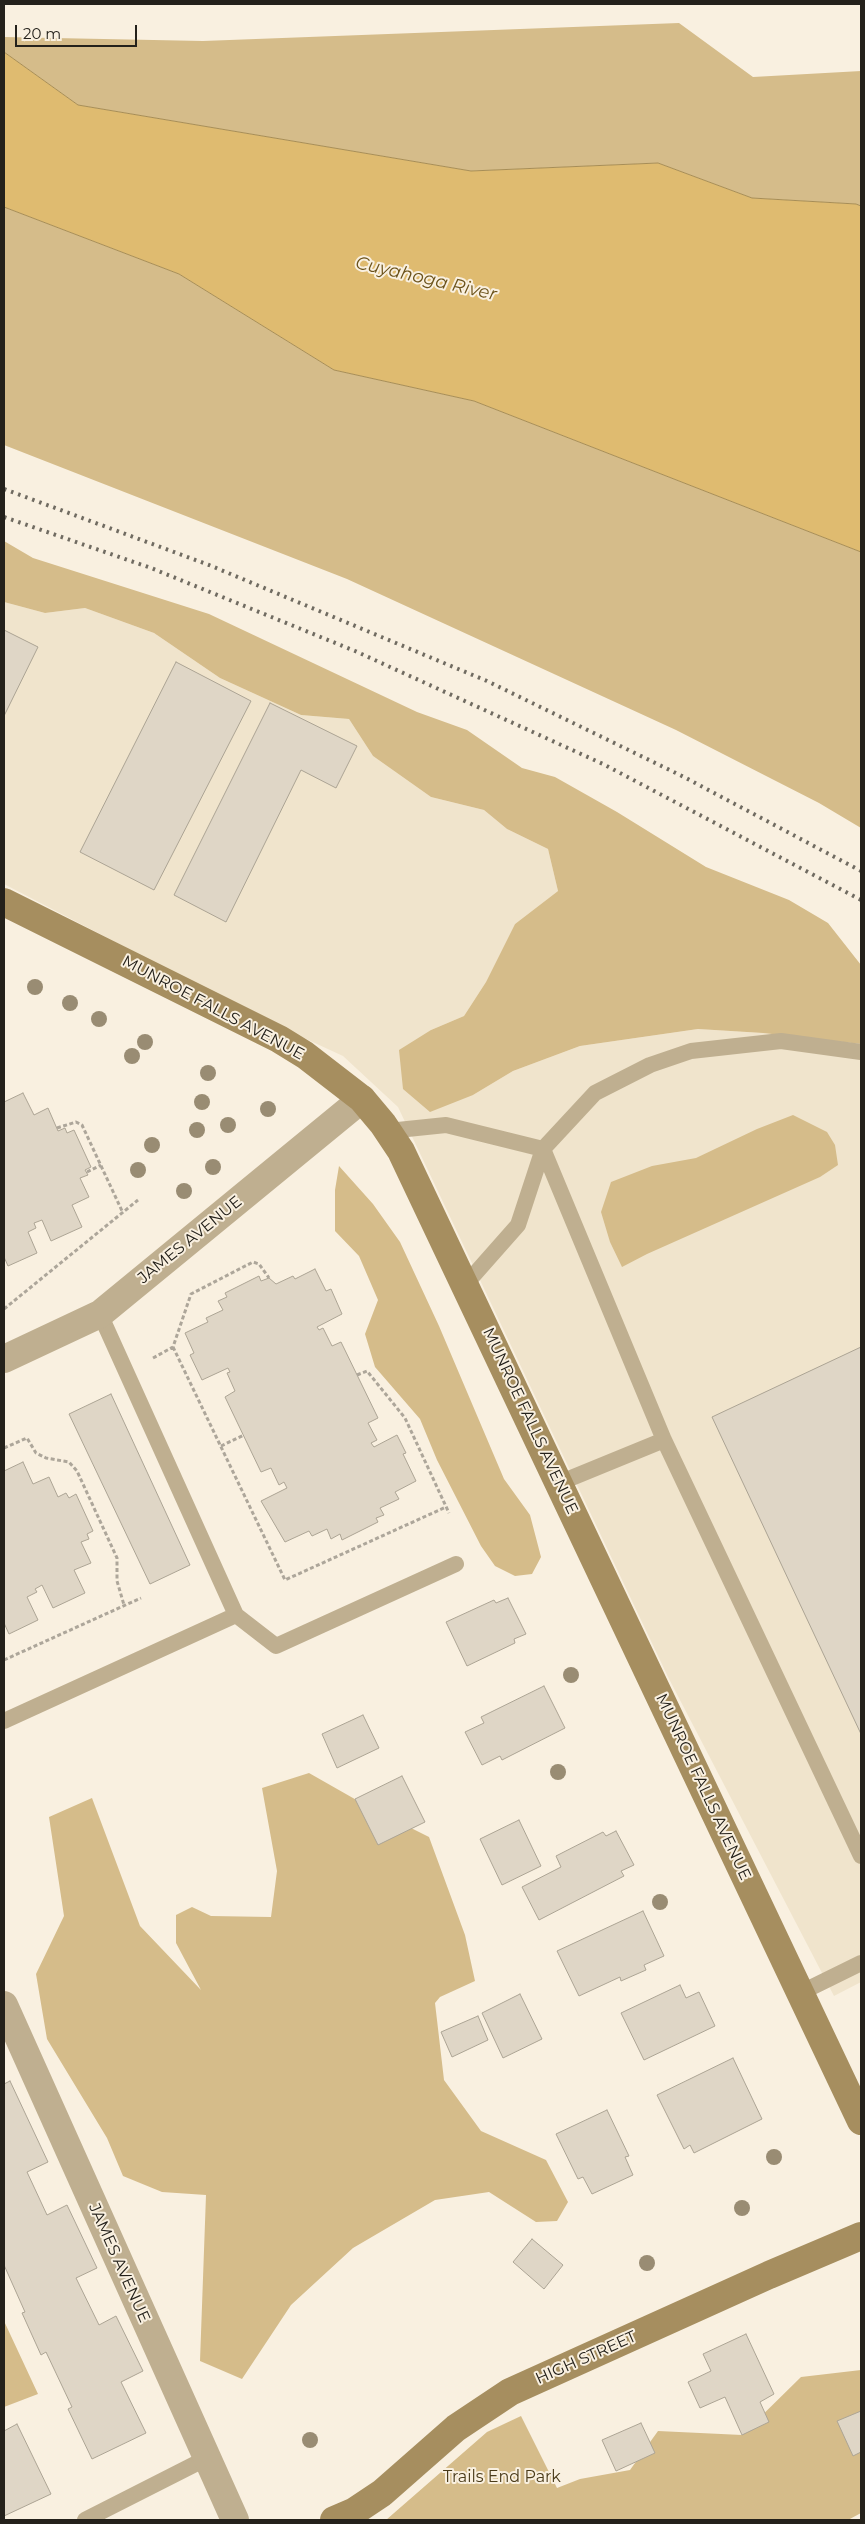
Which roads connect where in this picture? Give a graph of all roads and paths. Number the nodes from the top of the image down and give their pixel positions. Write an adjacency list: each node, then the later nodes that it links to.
1 (4, 902): 3 (street, MUNROE FALLS AVENUE)
2 (861, 1052): 6 (lane)
3 (362, 1099): 5 (street, MUNROE FALLS AVENUE); 14 (street, JAMES AVENUE)
4 (57, 1128): 7 (path)
5 (388, 1131): 6 (lane); 12 (street, MUNROE FALLS AVENUE)
6 (544, 1149): 12 (lane); 20 (lane)
7 (101, 1165): 8 (path); 10 (path)
8 (87, 1172)
9 (138, 1200): 10 (path)
10 (123, 1213): 13 (path)
11 (269, 1278): 15 (path)
12 (465, 1285): 23 (street, MUNROE FALLS AVENUE)
13 (4, 1309)
14 (100, 1314): 17 (street, JAMES AVENUE); 29 (lane)
15 (172, 1347): 16 (path); 21 (path)
16 (152, 1359)
17 (4, 1360)
18 (357, 1375): 24 (path)
19 (244, 1435): 21 (path)
20 (664, 1440): 23 (lane); 32 (lane)
21 (221, 1446): 24 (path)
22 (4, 1448): 28 (path)
23 (559, 1483): 34 (street, MUNROE FALLS AVENUE)
24 (446, 1507): 25 (path)
25 (449, 1513)
26 (456, 1564): 29 (lane)
27 (141, 1598): 28 (path)
28 (124, 1605): 30 (path)
29 (236, 1615): 31 (lane)
30 (4, 1660)
31 (4, 1721)
32 (861, 1856)
33 (861, 1963): 34 (lane)
34 (800, 1993): 36 (street, MUNROE FALLS AVENUE)
35 (4, 2005): 38 (street, JAMES AVENUE)
36 (861, 2121)
37 (861, 2236): 41 (street, HIGH STREET)
38 (207, 2458): 39 (lane); 40 (street, JAMES AVENUE)
39 (85, 2520)
40 (235, 2520)
41 (334, 2520)

